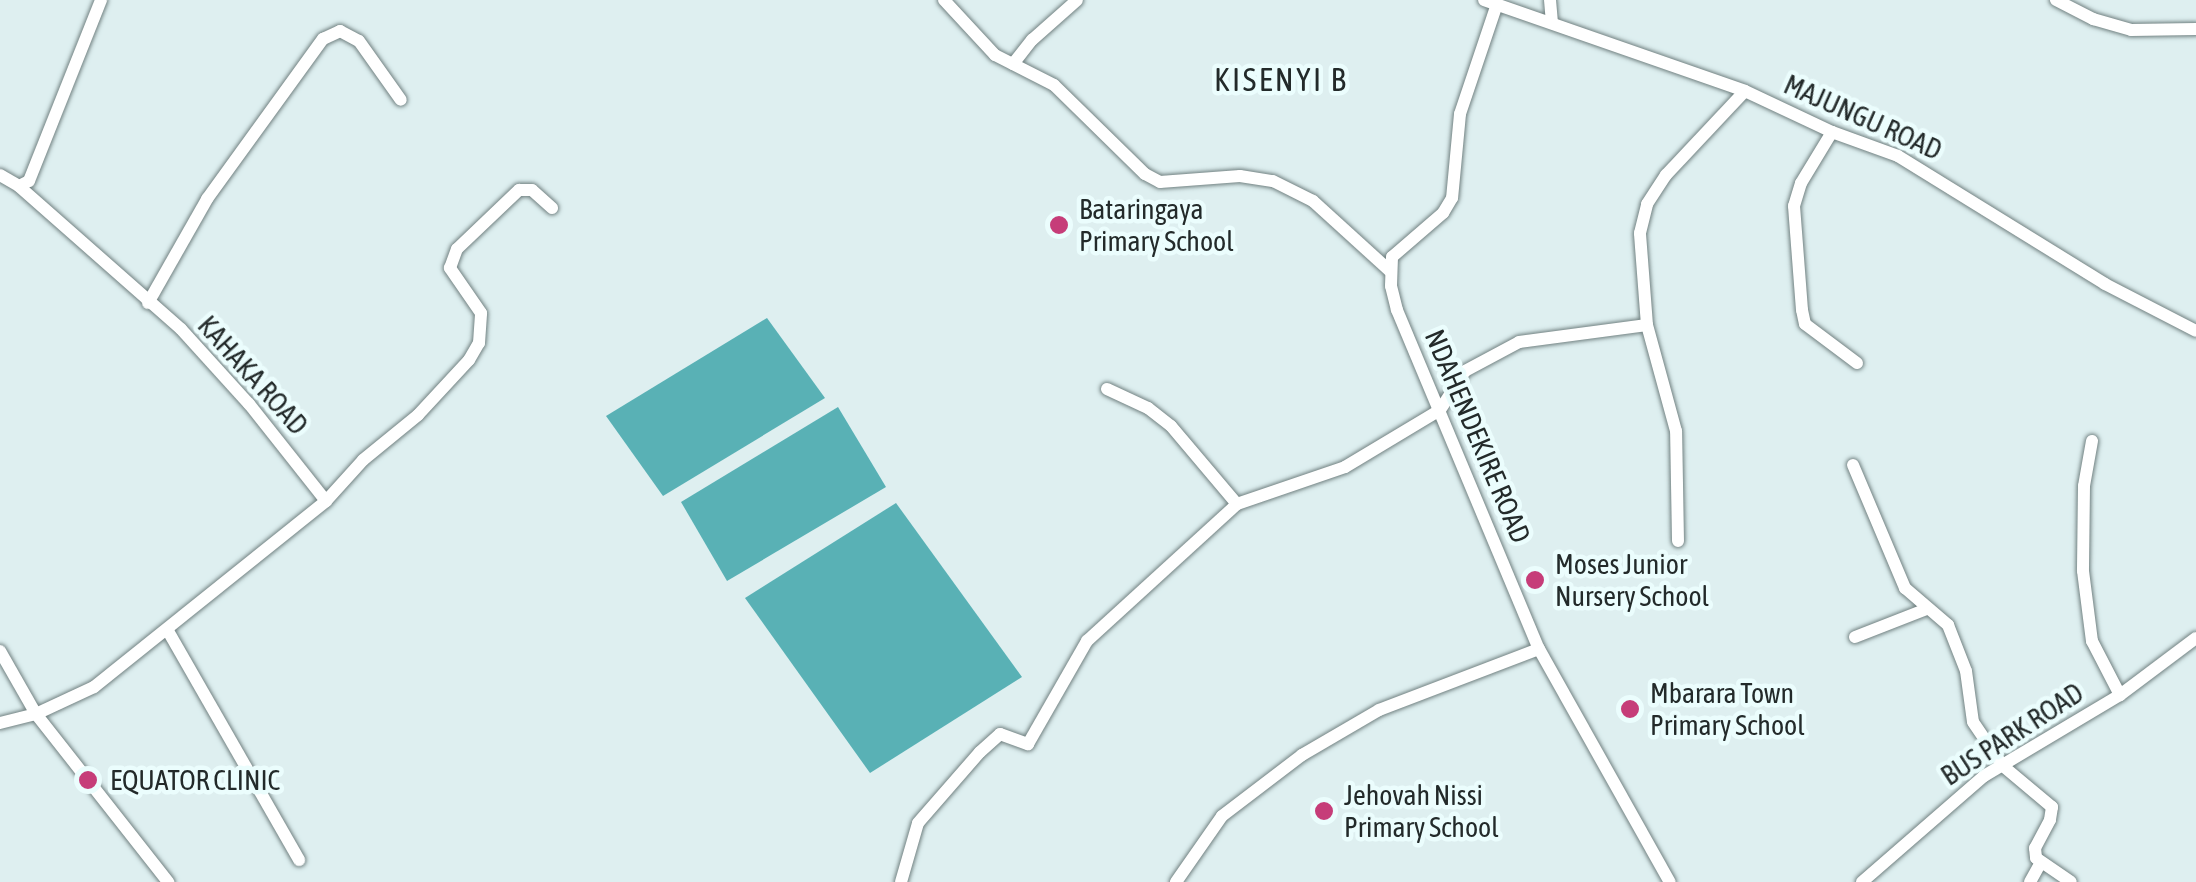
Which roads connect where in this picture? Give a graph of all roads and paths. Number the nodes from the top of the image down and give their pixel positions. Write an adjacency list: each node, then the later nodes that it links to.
1 (101, 0): 14 (street)
2 (944, 0): 9 (street)
3 (1078, 0): 9 (street)
4 (1550, 0): 7 (street)
5 (2056, 0): 8 (street)
6 (1490, 2): 7 (street, MAJUNGU ROAD); 16 (street)
7 (1552, 21): 10 (street, MAJUNGU ROAD)
8 (2196, 28)
9 (1012, 64): 16 (street)
10 (1745, 90): 12 (street, MAJUNGU ROAD); 18 (street)
11 (401, 100): 17 (street)
12 (1832, 132): 19 (street, MAJUNGU ROAD); 20 (street)
13 (0, 175): 14 (street, KAHAKA ROAD)
14 (19, 186): 17 (street, KAHAKA ROAD)
15 (552, 208): 25 (street)
16 (1390, 271): 22 (street, NDAHENDEKIRE ROAD)
17 (148, 304): 25 (street, KAHAKA ROAD)
18 (1647, 325): 22 (street); 27 (street)
19 (2196, 332)
20 (1857, 363)
21 (1107, 389): 26 (street)
22 (1440, 410): 26 (street); 32 (street, NDAHENDEKIRE ROAD)
23 (2092, 442): 34 (street)
24 (1852, 466): 28 (street)
25 (326, 501): 29 (street)
26 (1237, 504): 41 (street)
27 (1678, 541)
28 (1927, 609): 30 (street); 37 (street)
29 (168, 631): 35 (street); 38 (street)
30 (1855, 637)
31 (2196, 638): 34 (street, BUS PARK ROAD)
32 (1538, 648): 42 (street); 43 (street, NDAHENDEKIRE ROAD)
33 (0, 652): 35 (street)
34 (2120, 695): 37 (street, BUS PARK ROAD)
35 (36, 714): 36 (street); 40 (street)
36 (0, 723)
37 (2004, 766): 39 (street); 44 (street, BUS PARK ROAD)
38 (299, 860)
39 (2040, 864): 45 (street); 46 (street)
40 (168, 882)
41 (901, 882)
42 (1176, 882)
43 (1670, 882)
44 (1862, 882)
45 (2030, 882)
46 (2072, 882)

